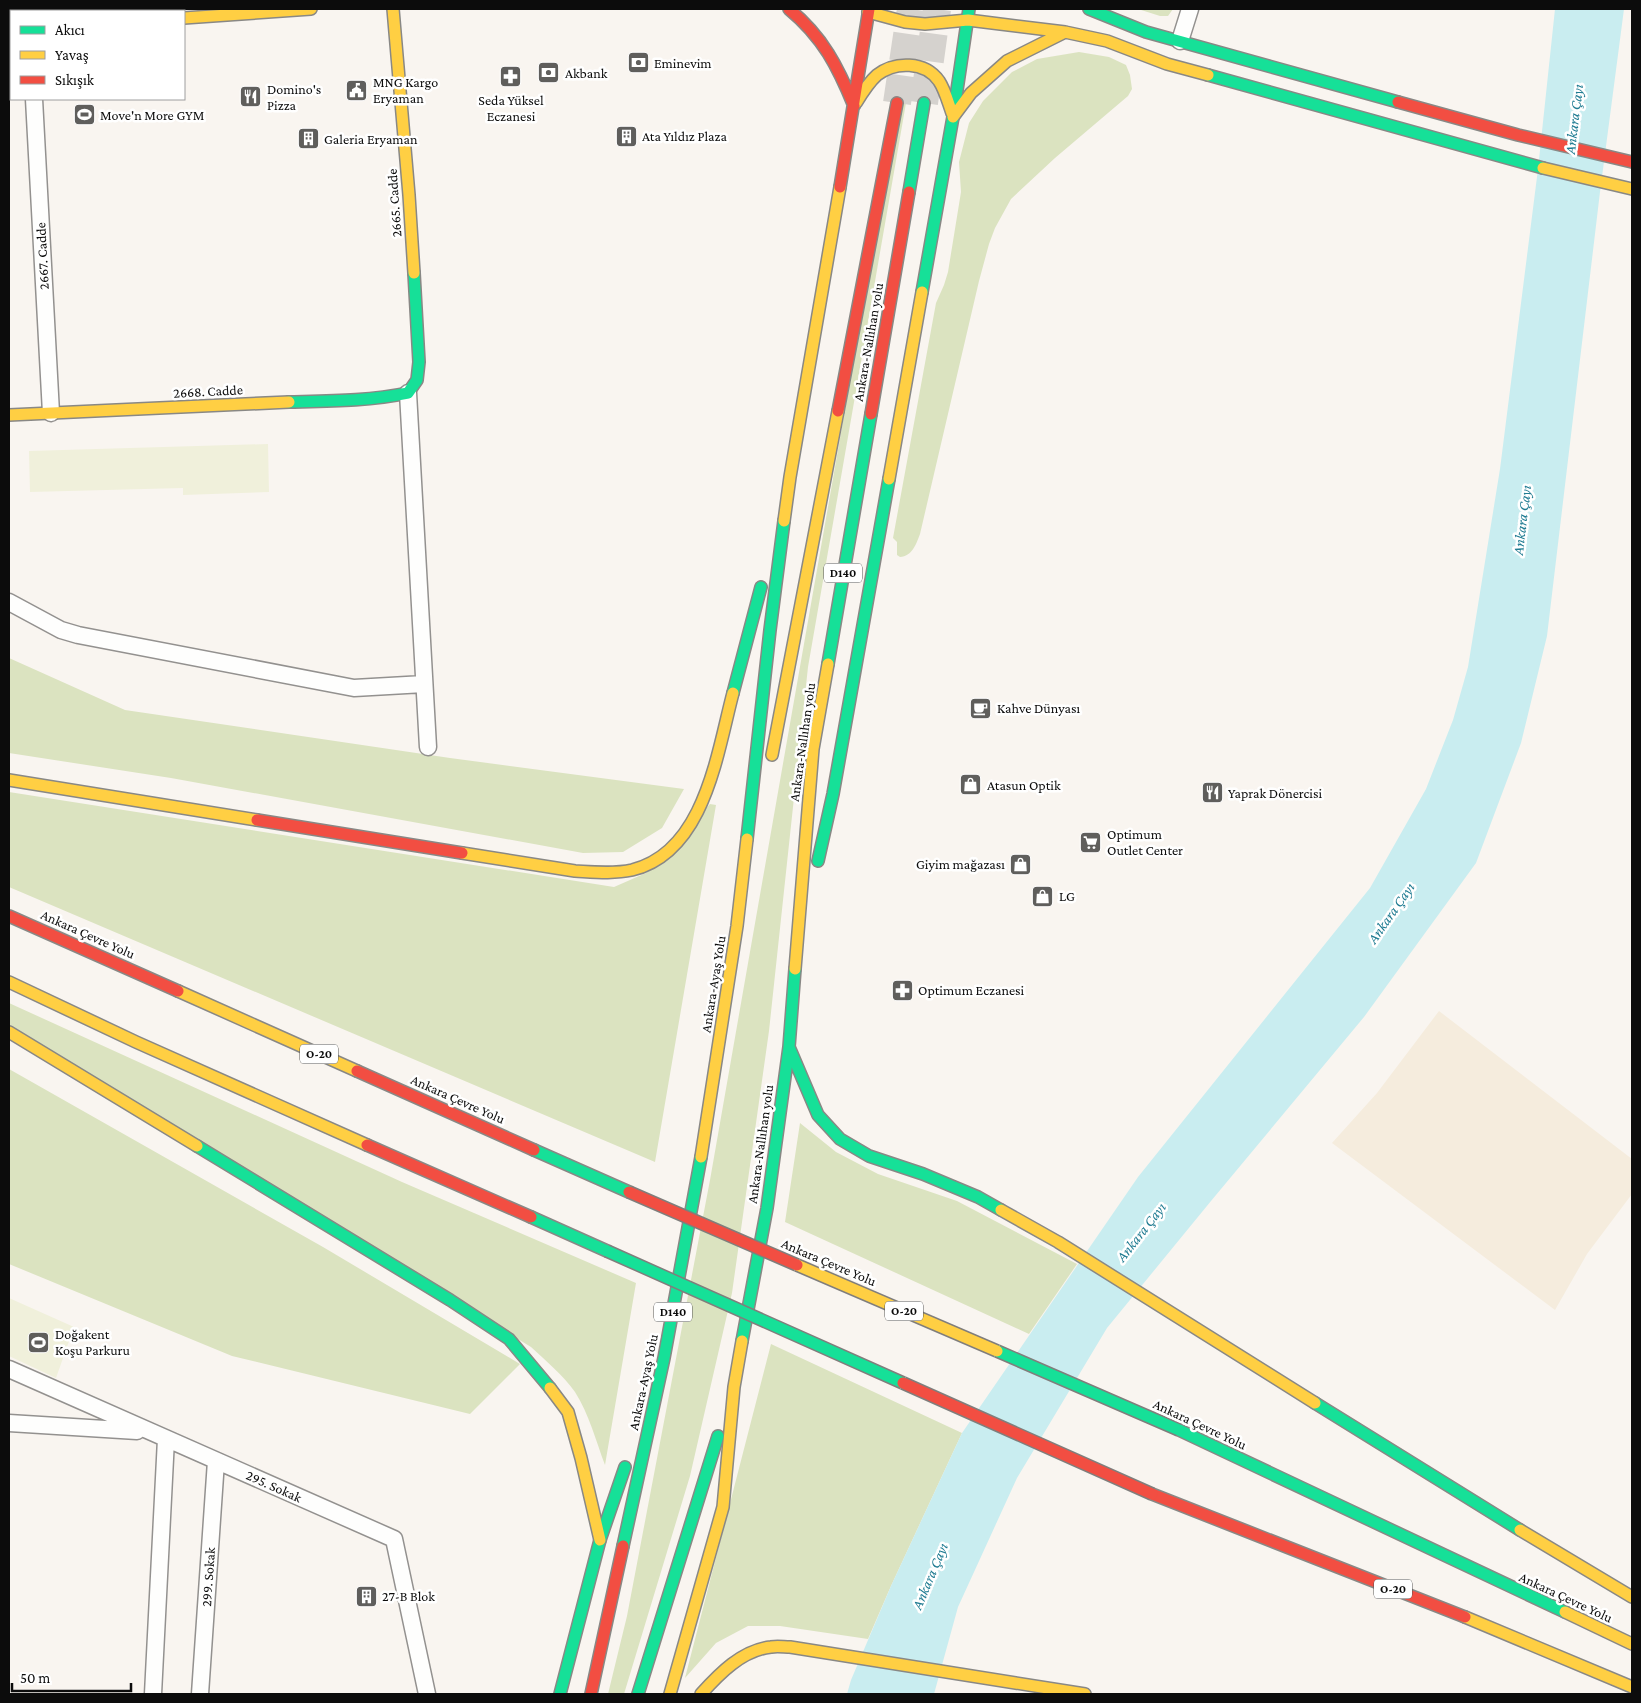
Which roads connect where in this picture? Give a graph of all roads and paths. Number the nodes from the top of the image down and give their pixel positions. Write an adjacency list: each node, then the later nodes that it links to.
1 (311, 9): 9 (main road)
2 (393, 9): 19 (main road, 2665. Cadde)
3 (790, 9): 15 (main road)
4 (857, 9): 7 (main road)
5 (1090, 9): 11 (main road)
6 (1190, 9): 11 (street)
7 (869, 10): 8 (main road); 15 (main road)
8 (969, 14): 10 (main road); 16 (main road)
9 (185, 18)
10 (1065, 32): 11 (main road); 16 (main road)
11 (1174, 52): 17 (main road); 18 (main road)
12 (34, 100): 20 (street, 2667. Cadde)
13 (898, 103): 26 (main road, Ankara-Nallıhan yolu / D140)
14 (924, 103): 31 (main road, Ankara-Nallıhan yolu / D140)
15 (854, 106): 16 (main road); 22 (main road)
16 (953, 117): 31 (main road)
17 (1632, 162)
18 (1630, 189)
19 (408, 393): 20 (main road, 2668. Cadde); 24 (street)
20 (51, 414): 21 (main road, 2668. Cadde)
21 (9, 415)
22 (790, 477): 27 (main road); 30 (main road)
23 (9, 602): 24 (street)
24 (424, 684): 25 (street)
25 (428, 746)
26 (769, 770)
27 (9, 780)
28 (763, 800): 30 (main road, D140)
29 (9, 916): 46 (main road, Ankara Çevre Yolu / O-20, bridge)
30 (737, 926): 35 (main road, Ankara-Ayaş Yolu / D140)
31 (796, 962): 34 (main road, Ankara-Nallıhan yolu / D140)
32 (9, 982): 47 (main road, O-20, bridge)
33 (9, 1032): 44 (main road)
34 (788, 1047): 37 (main road, Ankara-Nallıhan yolu / D140); 45 (main road)
35 (664, 1358): 41 (main road); 52 (main road, Ankara-Ayaş Yolu / D140)
36 (9, 1369): 39 (street, 295. Sokak)
37 (734, 1387): 53 (main road, D140); 54 (main road)
38 (9, 1423): 39 (street)
39 (150, 1432): 40 (street, 295. Sokak)
40 (166, 1438): 43 (street, 295. Sokak); 48 (street)
41 (635, 1440)
42 (628, 1458): 44 (main road)
43 (216, 1461): 49 (street, 299. Sokak); 50 (street, 295. Sokak)
44 (600, 1540): 51 (main road)
45 (1632, 1597)
46 (1632, 1644)
47 (1632, 1687)
48 (153, 1694)
49 (200, 1694)
50 (427, 1694)
51 (560, 1694)
52 (591, 1694)
53 (638, 1694)
54 (670, 1694)
55 (701, 1694): 56 (main road)
56 (1084, 1694)

